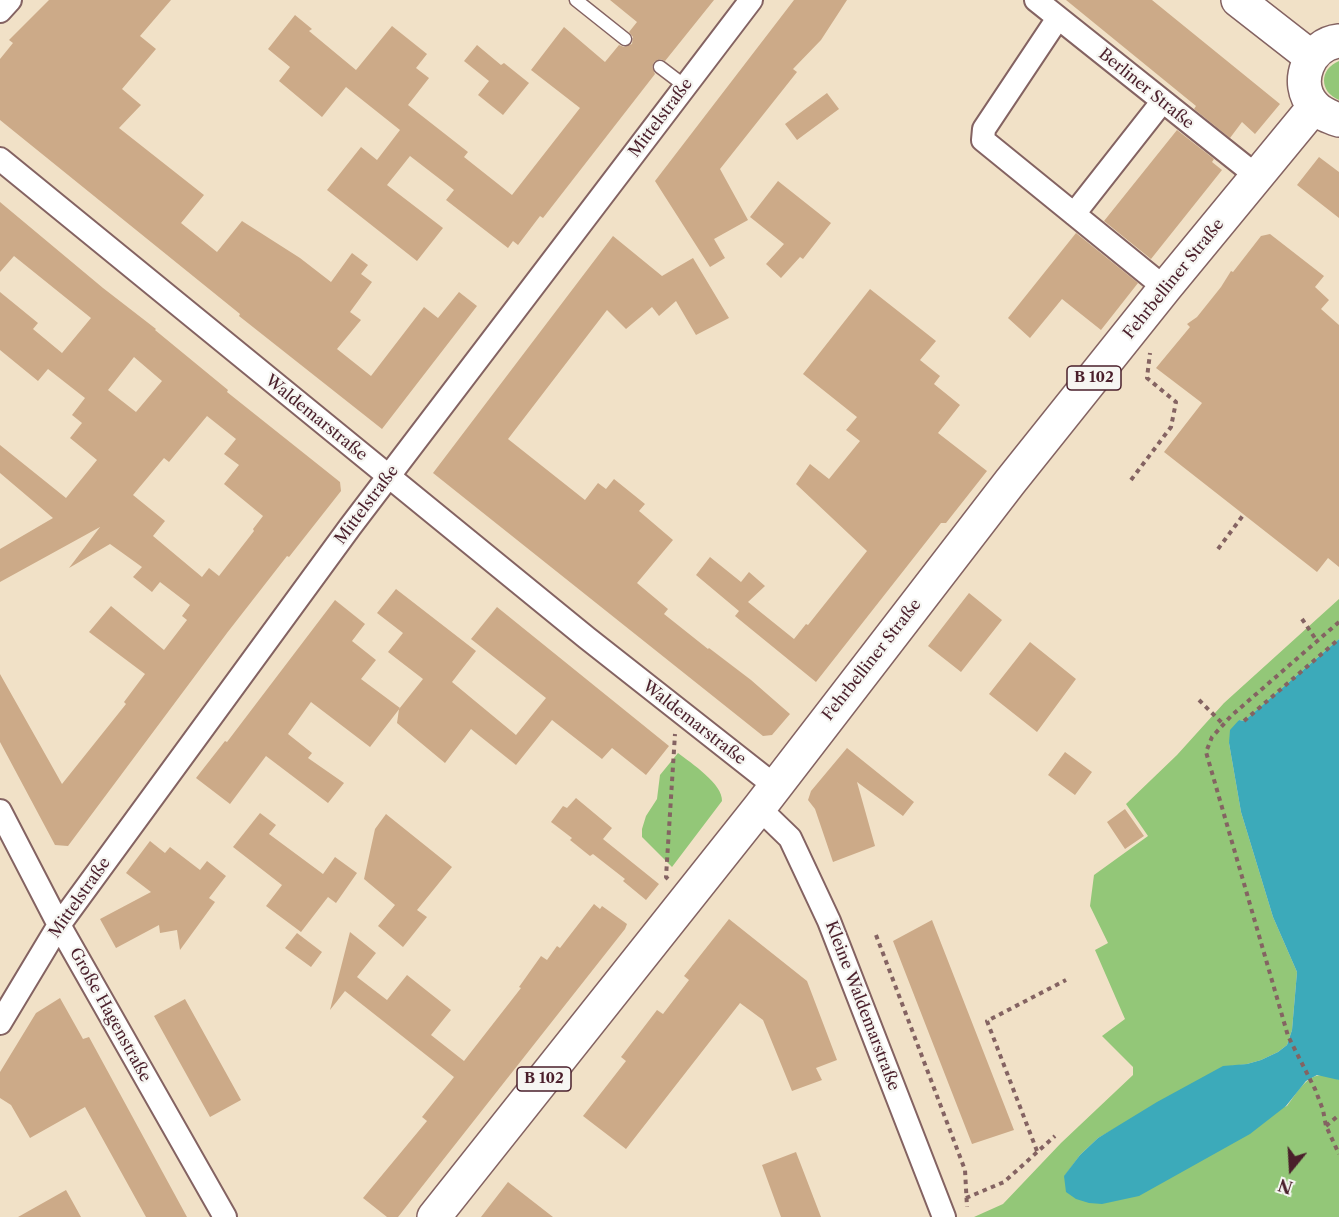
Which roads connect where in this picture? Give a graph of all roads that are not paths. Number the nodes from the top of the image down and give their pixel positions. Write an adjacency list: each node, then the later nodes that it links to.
1 (10, 0): 7 (street)
2 (576, 0): 8 (lane)
3 (588, 0): 8 (lane)
4 (751, 0): 14 (street, Mittelstraße)
5 (1036, 0): 9 (street, Berliner Straße)
6 (1238, 0): 12 (main road)
7 (0, 11)
8 (597, 17): 10 (lane)
9 (1058, 18): 15 (street, Berliner Straße); 19 (street)
10 (624, 39)
11 (1339, 41): 12 (main road)
12 (1311, 57): 16 (main road)
13 (660, 67): 14 (lane)
14 (685, 86): 21 (street, Mittelstraße)
15 (1162, 102): 18 (street, Berliner Straße); 19 (street)
16 (1327, 113): 18 (main road, Fehrbelliner Straße / B 102)
17 (0, 159): 21 (street, Waldemarstraße)
18 (1258, 177): 20 (main road, Fehrbelliner Straße / B 102)
19 (1074, 214): 20 (street)
20 (1165, 288): 22 (main road, Fehrbelliner Straße / B 102)
21 (388, 476): 22 (street, Waldemarstraße); 24 (street, Mittelstraße)
22 (767, 797): 26 (street, Kleine Waldemarstraße); 28 (main road, Fehrbelliner Straße / B 102)
23 (0, 811): 24 (street, Große Hagenstraße)
24 (59, 925): 25 (street, Mittelstraße); 27 (street, Große Hagenstraße)
25 (0, 1023)
26 (942, 1212)
27 (225, 1217)
28 (434, 1217)

